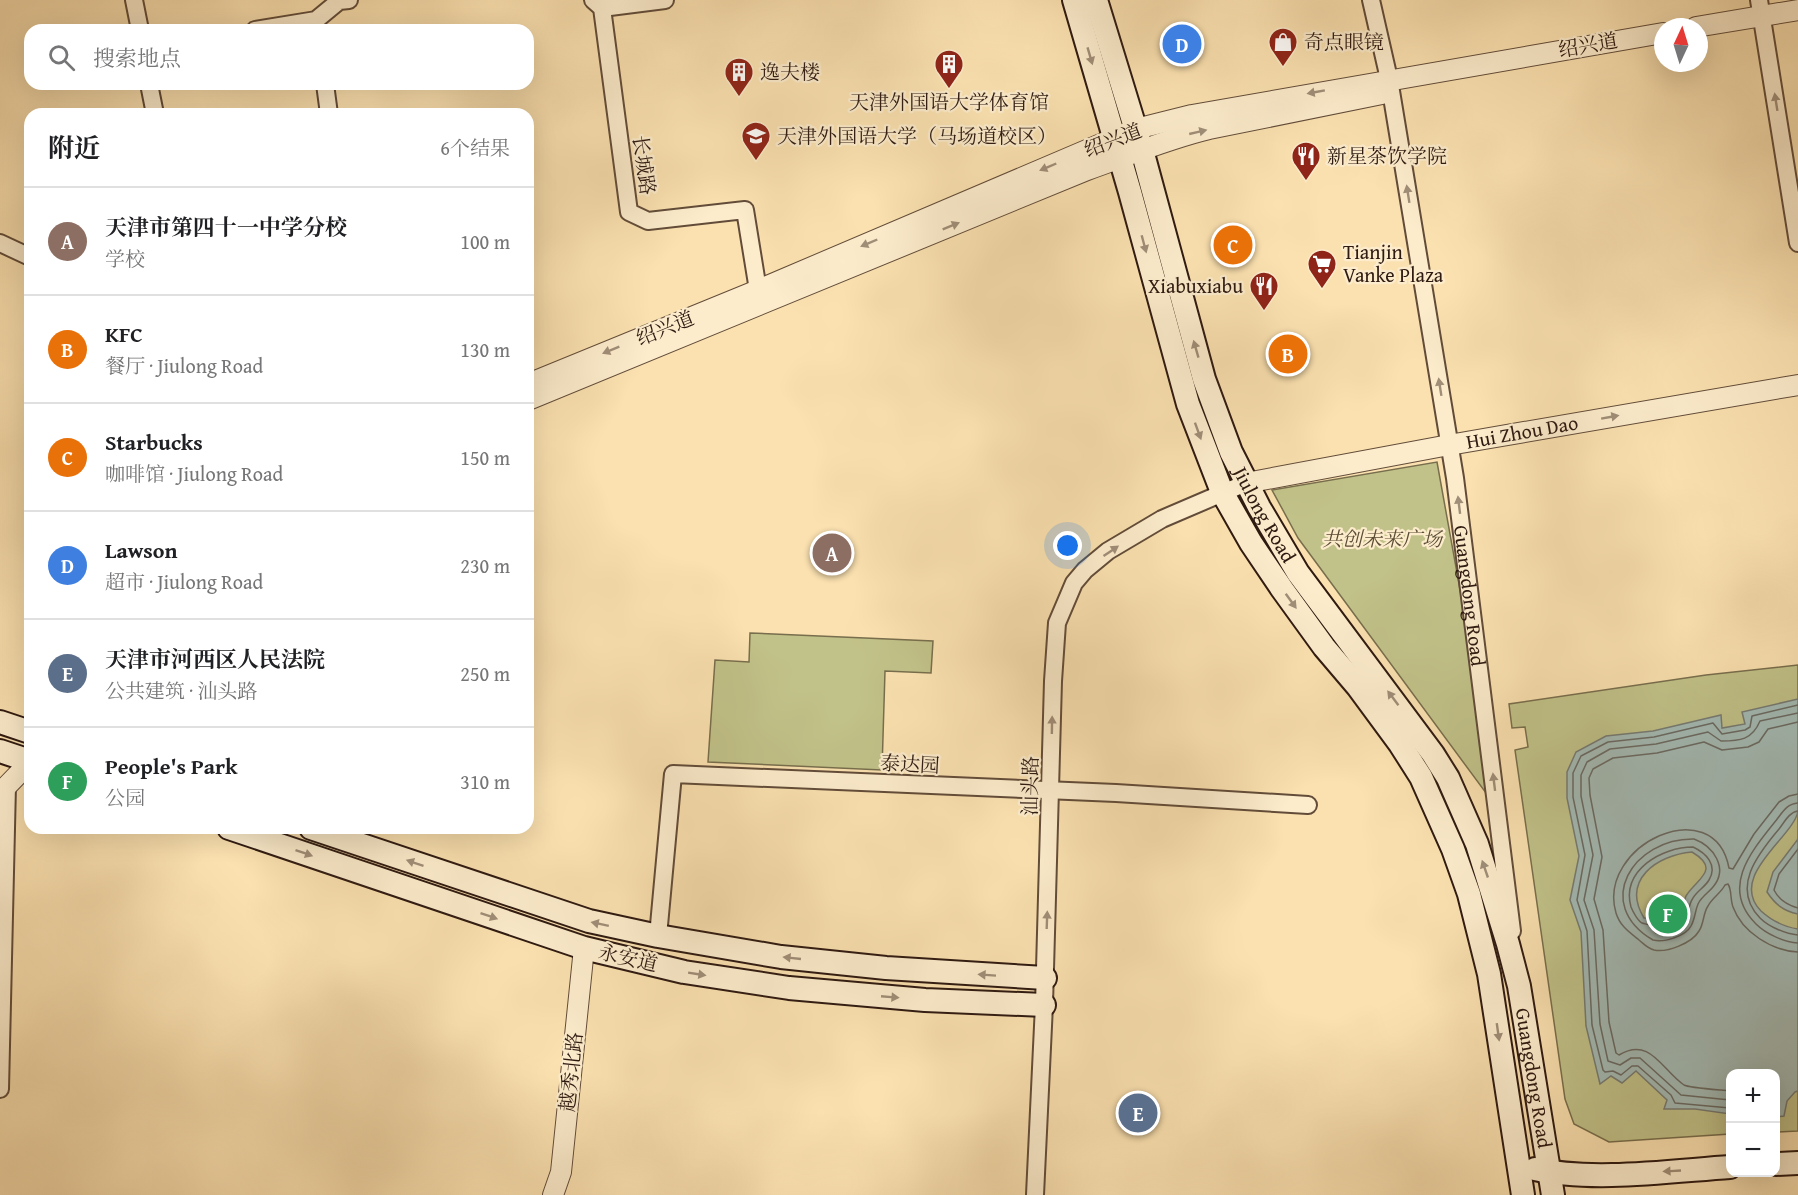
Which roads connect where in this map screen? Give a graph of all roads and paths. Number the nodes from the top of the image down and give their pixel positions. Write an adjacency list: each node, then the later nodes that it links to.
1 (134, 0): 11 (street)
2 (342, 0): 12 (street)
3 (665, 0): 7 (street)
4 (1074, 0): 23 (main road, Jiulong Road, one-way to 23)
5 (1096, 0): 22 (main road, Jiulong Road)
6 (1371, 0): 17 (street, Guangdong Road)
7 (597, 4): 27 (street, 长城路)
8 (1798, 10): 9 (street)
9 (1762, 15): 10 (street); 13 (street); 15 (street); 25 (street, one-way to 9)
10 (1798, 22)
11 (139, 24)
12 (317, 24)
13 (1708, 25)
14 (1654, 35): 17 (street, 绍兴道)
15 (1708, 36)
16 (1654, 46): 17 (street, 绍兴道)
17 (1390, 86): 22 (street, 绍兴道); 31 (street, Guangdong Road, one-way to 17)
18 (150, 90): 20 (street)
19 (325, 90): 21 (street)
20 (154, 108)
21 (328, 108)
22 (1139, 140): 23 (street, 绍兴道); 32 (main road, Jiulong Road, one-way to 22)
23 (1117, 148): 27 (street, 绍兴道, one-way to 27); 30 (street, 绍兴道, one-way to 23); 33 (main road, Jiulong Road, one-way to 33)
24 (0, 243): 26 (street)
25 (1798, 243)
26 (24, 254)
27 (758, 290): 28 (street, 绍兴道, one-way to 28)
28 (534, 382)
29 (1798, 385): 31 (street, Hui Zhou Dao, one-way to 29)
30 (534, 398)
31 (1449, 445): 32 (street, Hui Zhou Dao); 48 (street, Guangdong Road, one-way to 31)
32 (1246, 483): 33 (street, 汕头路); 48 (main road, Jiulong Road, one-way to 32)
33 (1222, 492): 40 (street, 汕头路, one-way to 33); 46 (main road, Jiulong Road, one-way to 46)
34 (0, 722): 35 (main road)
35 (24, 730)
36 (0, 751): 37 (main road)
37 (24, 760)
38 (24, 768): 39 (street)
39 (4, 789): 50 (street)
40 (1051, 792): 41 (street, 泰达园); 44 (street, 泰达园); 47 (street, 汕头路, one-way to 40)
41 (1308, 805)
42 (247, 834): 45 (main road, 永安道, one-way to 45)
43 (329, 834): 44 (main road, 永安道, one-way to 43)
44 (657, 936): 47 (main road, 永安道, one-way to 44)
45 (584, 948): 49 (main road, 永安道, one-way to 49); 56 (street, 越秀北路)
46 (1489, 974): 51 (main road, Guangdong Road, one-way to 51)
47 (1045, 978): 49 (street, 汕头路)
48 (1519, 986): 55 (main road, Guangdong Road)
49 (1044, 1005): 57 (street, 汕头路)
50 (0, 1089)
51 (1517, 1163): 55 (main road); 58 (main road, Guangdong Road)
52 (1798, 1163): 53 (main road)
53 (1780, 1164)
54 (1726, 1167): 55 (main road, one-way to 55)
55 (1549, 1172): 59 (main road, Guangdong Road)
56 (553, 1195)
57 (1035, 1195)
58 (1523, 1195)
59 (1553, 1195)

